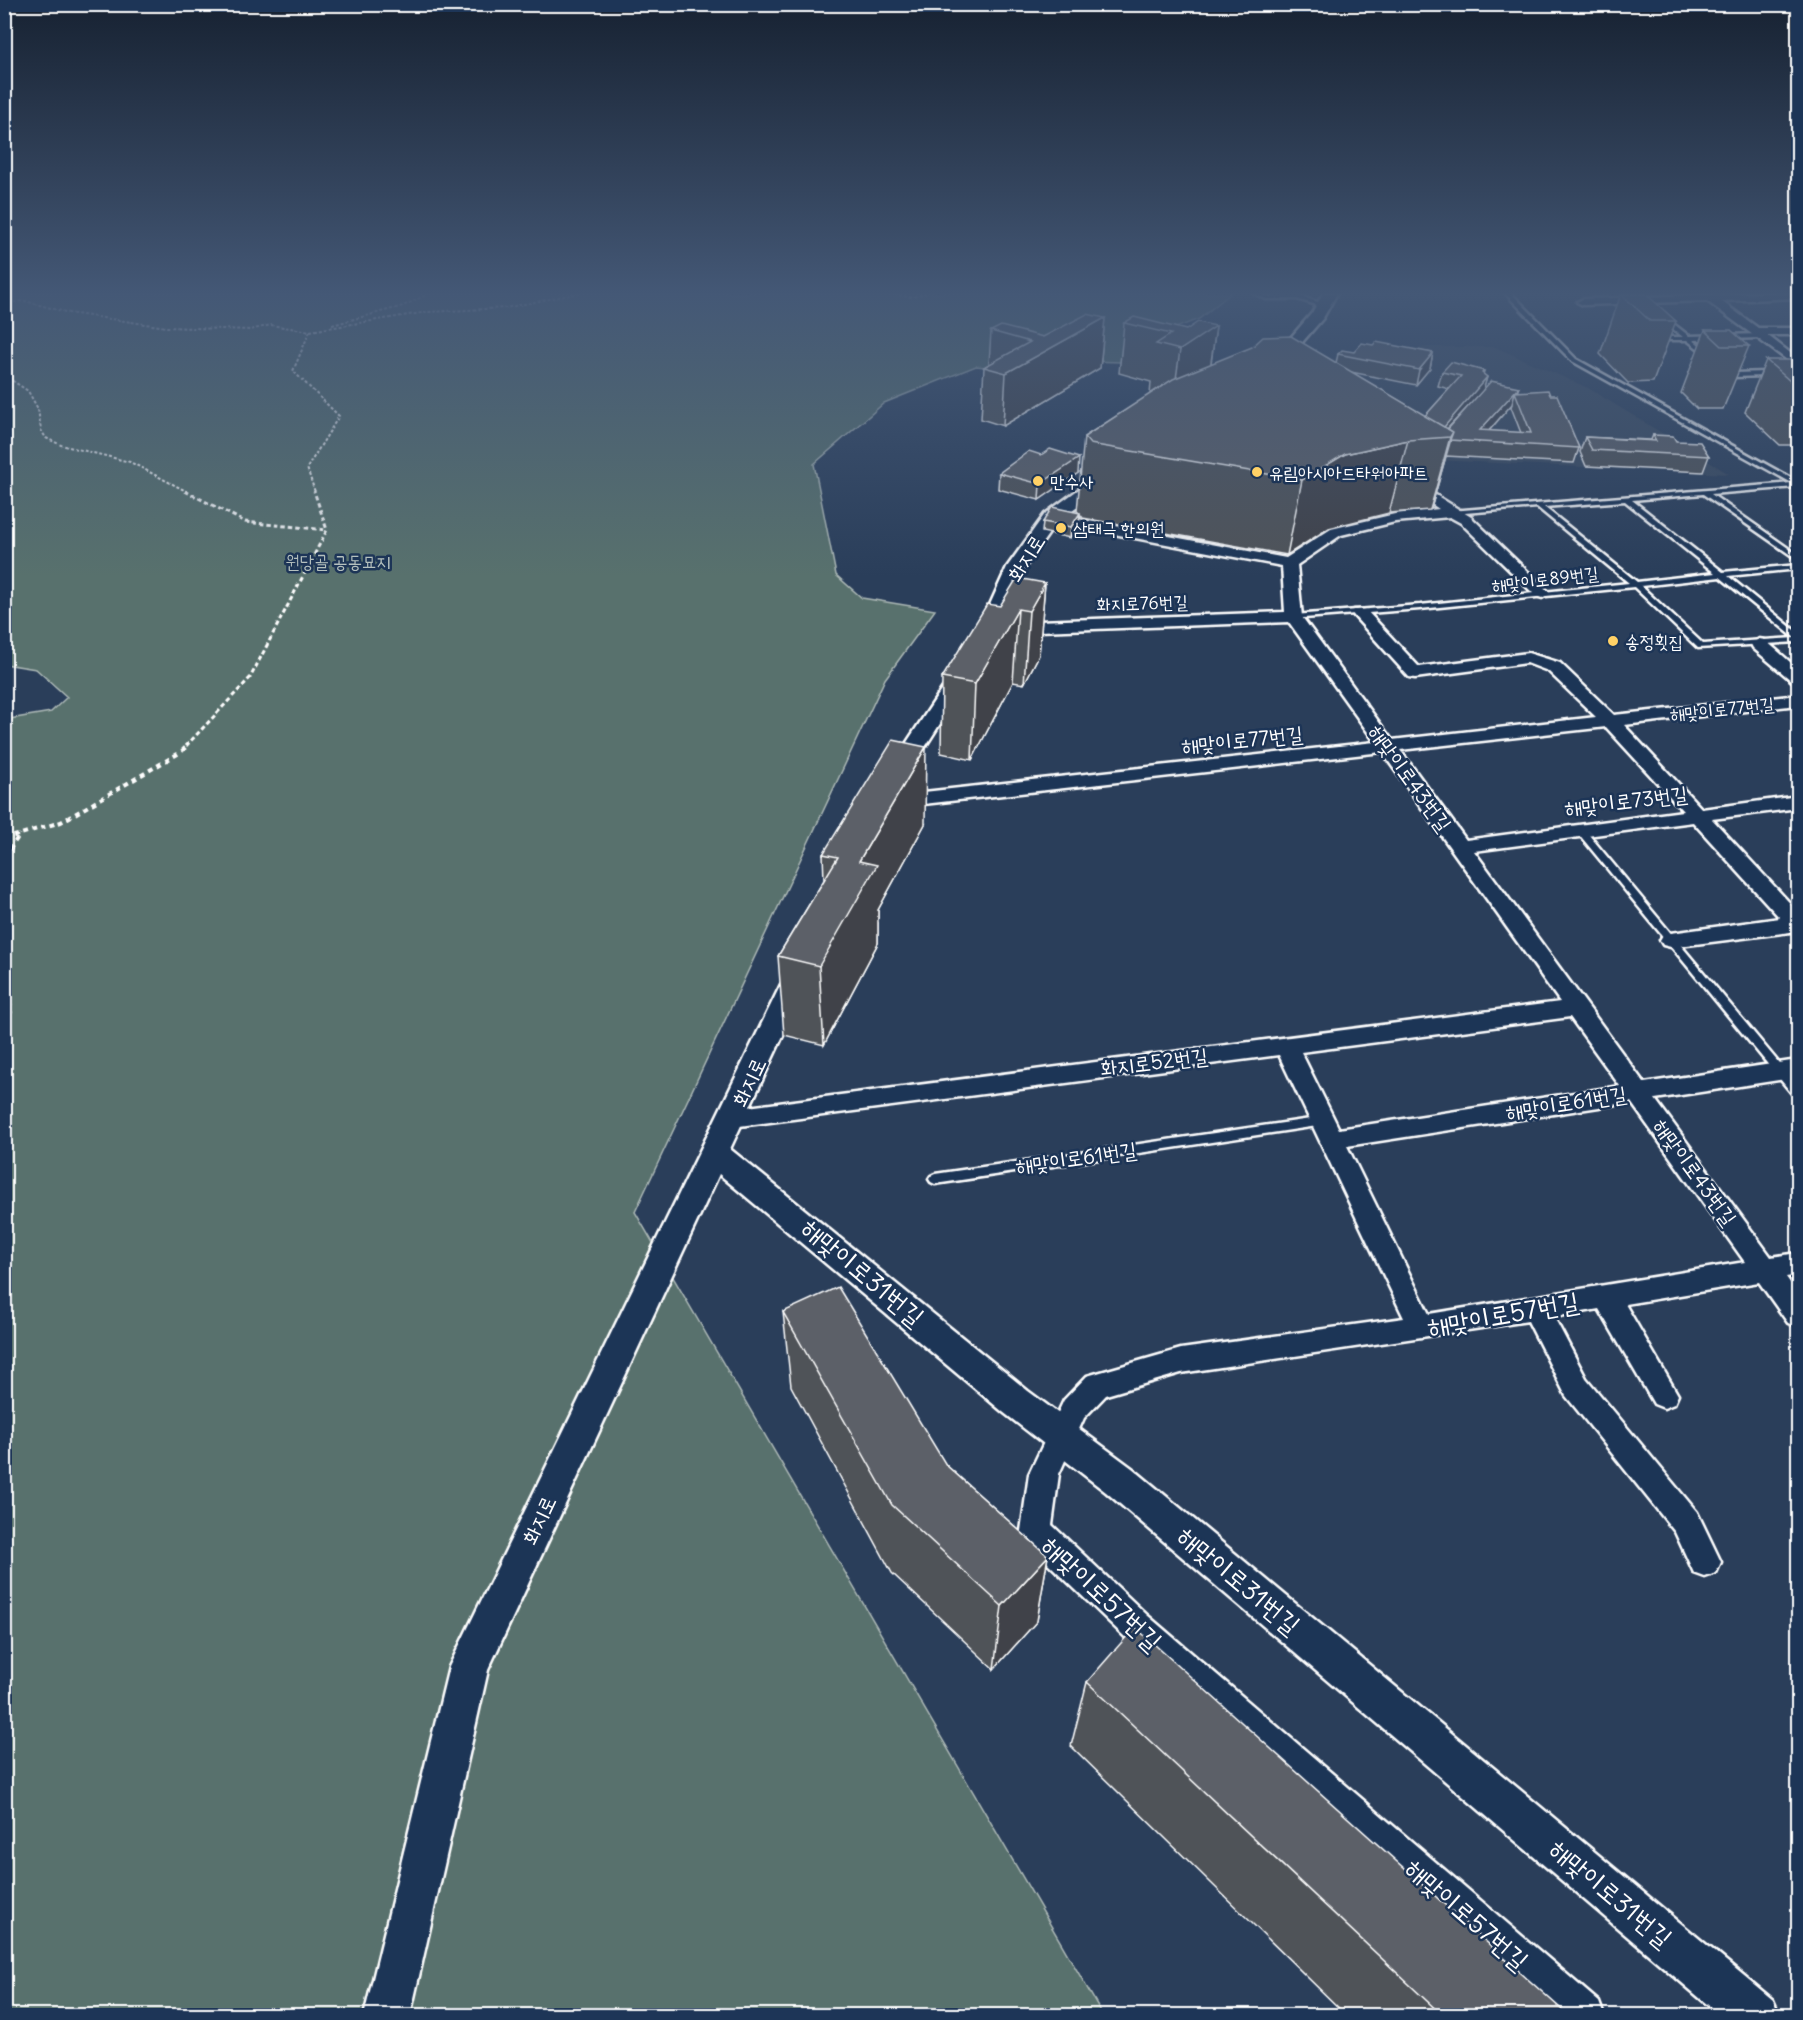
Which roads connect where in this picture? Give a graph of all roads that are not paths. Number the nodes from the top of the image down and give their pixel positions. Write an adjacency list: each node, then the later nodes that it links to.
1 (1623, 387): 4 (lane)
2 (1126, 465): 9 (street, 화지로)
3 (1394, 474): 8 (street)
4 (1798, 485): 5 (lane)
5 (1704, 492): 6 (lane); 10 (lane)
6 (1627, 499): 7 (lane); 13 (lane)
7 (1538, 506): 8 (lane); 14 (lane)
8 (1453, 512): 11 (street); 15 (street)
9 (1052, 518): 11 (street); 18 (street, 화지로)
10 (1798, 558)
11 (1289, 562): 17 (street)
12 (1798, 567): 13 (lane, 해맞이로89번길)
13 (1722, 574): 14 (lane, 해맞이로89번길); 19 (lane)
14 (1634, 583): 15 (lane, 해맞이로89번길); 20 (lane)
15 (1542, 593): 16 (lane, 해맞이로89번길)
16 (1360, 613): 17 (lane, 해맞이로89번길); 23 (street)
17 (1294, 617): 18 (street, 화지로76번길); 24 (street, 해맞이로43번길)
18 (991, 628): 26 (street, 화지로)
19 (1798, 638): 20 (lane)
20 (1759, 644): 21 (street)
21 (1798, 677)
22 (1798, 700): 23 (street, 해맞이로77번길)
23 (1610, 721): 24 (street, 해맞이로77번길); 27 (street)
24 (1387, 746): 26 (street, 해맞이로77번길); 29 (street, 해맞이로43번길)
25 (1798, 802): 27 (street, 해맞이로73번길)
26 (876, 809)
27 (1698, 816): 28 (street, 해맞이로73번길); 30 (street)
28 (1581, 831): 29 (street, 해맞이로73번길); 31 (lane)
29 (1460, 847): 33 (street, 해맞이로43번길)
30 (1798, 923): 31 (street)
31 (1671, 940): 35 (lane)
32 (808, 955): 38 (street, 화지로)
33 (1576, 1008): 34 (street, 화지로52번길); 36 (street, 해맞이로43번길)
34 (1286, 1045): 38 (street, 화지로52번길); 39 (street)
35 (1789, 1069): 36 (street, 해맞이로61번길); 37 (lane)
36 (1637, 1092): 39 (street, 해맞이로61번길); 43 (street, 해맞이로43번길)
37 (1798, 1093)
38 (732, 1118): 40 (street, 화지로)
39 (1328, 1130): 41 (lane, 해맞이로61번길); 47 (street)
40 (714, 1153): 49 (street, 해맞이로31번길); 51 (street, 화지로)
41 (935, 1179)
42 (1798, 1264): 43 (street, 해맞이로57번길)
43 (1766, 1269): 44 (street, 해맞이로57번길); 46 (street, 해맞이로43번길)
44 (1606, 1296): 45 (street, 해맞이로57번길); 48 (street)
45 (1535, 1308): 47 (street, 해맞이로57번길); 50 (street)
46 (1798, 1315)
47 (1422, 1328): 49 (street, 해맞이로57번길)
48 (1664, 1395)
49 (1062, 1439): 52 (street, 해맞이로57번길); 53 (street, 해맞이로31번길)
50 (1705, 1562)
51 (387, 2016)
52 (1585, 2016)
53 (1757, 2016)

